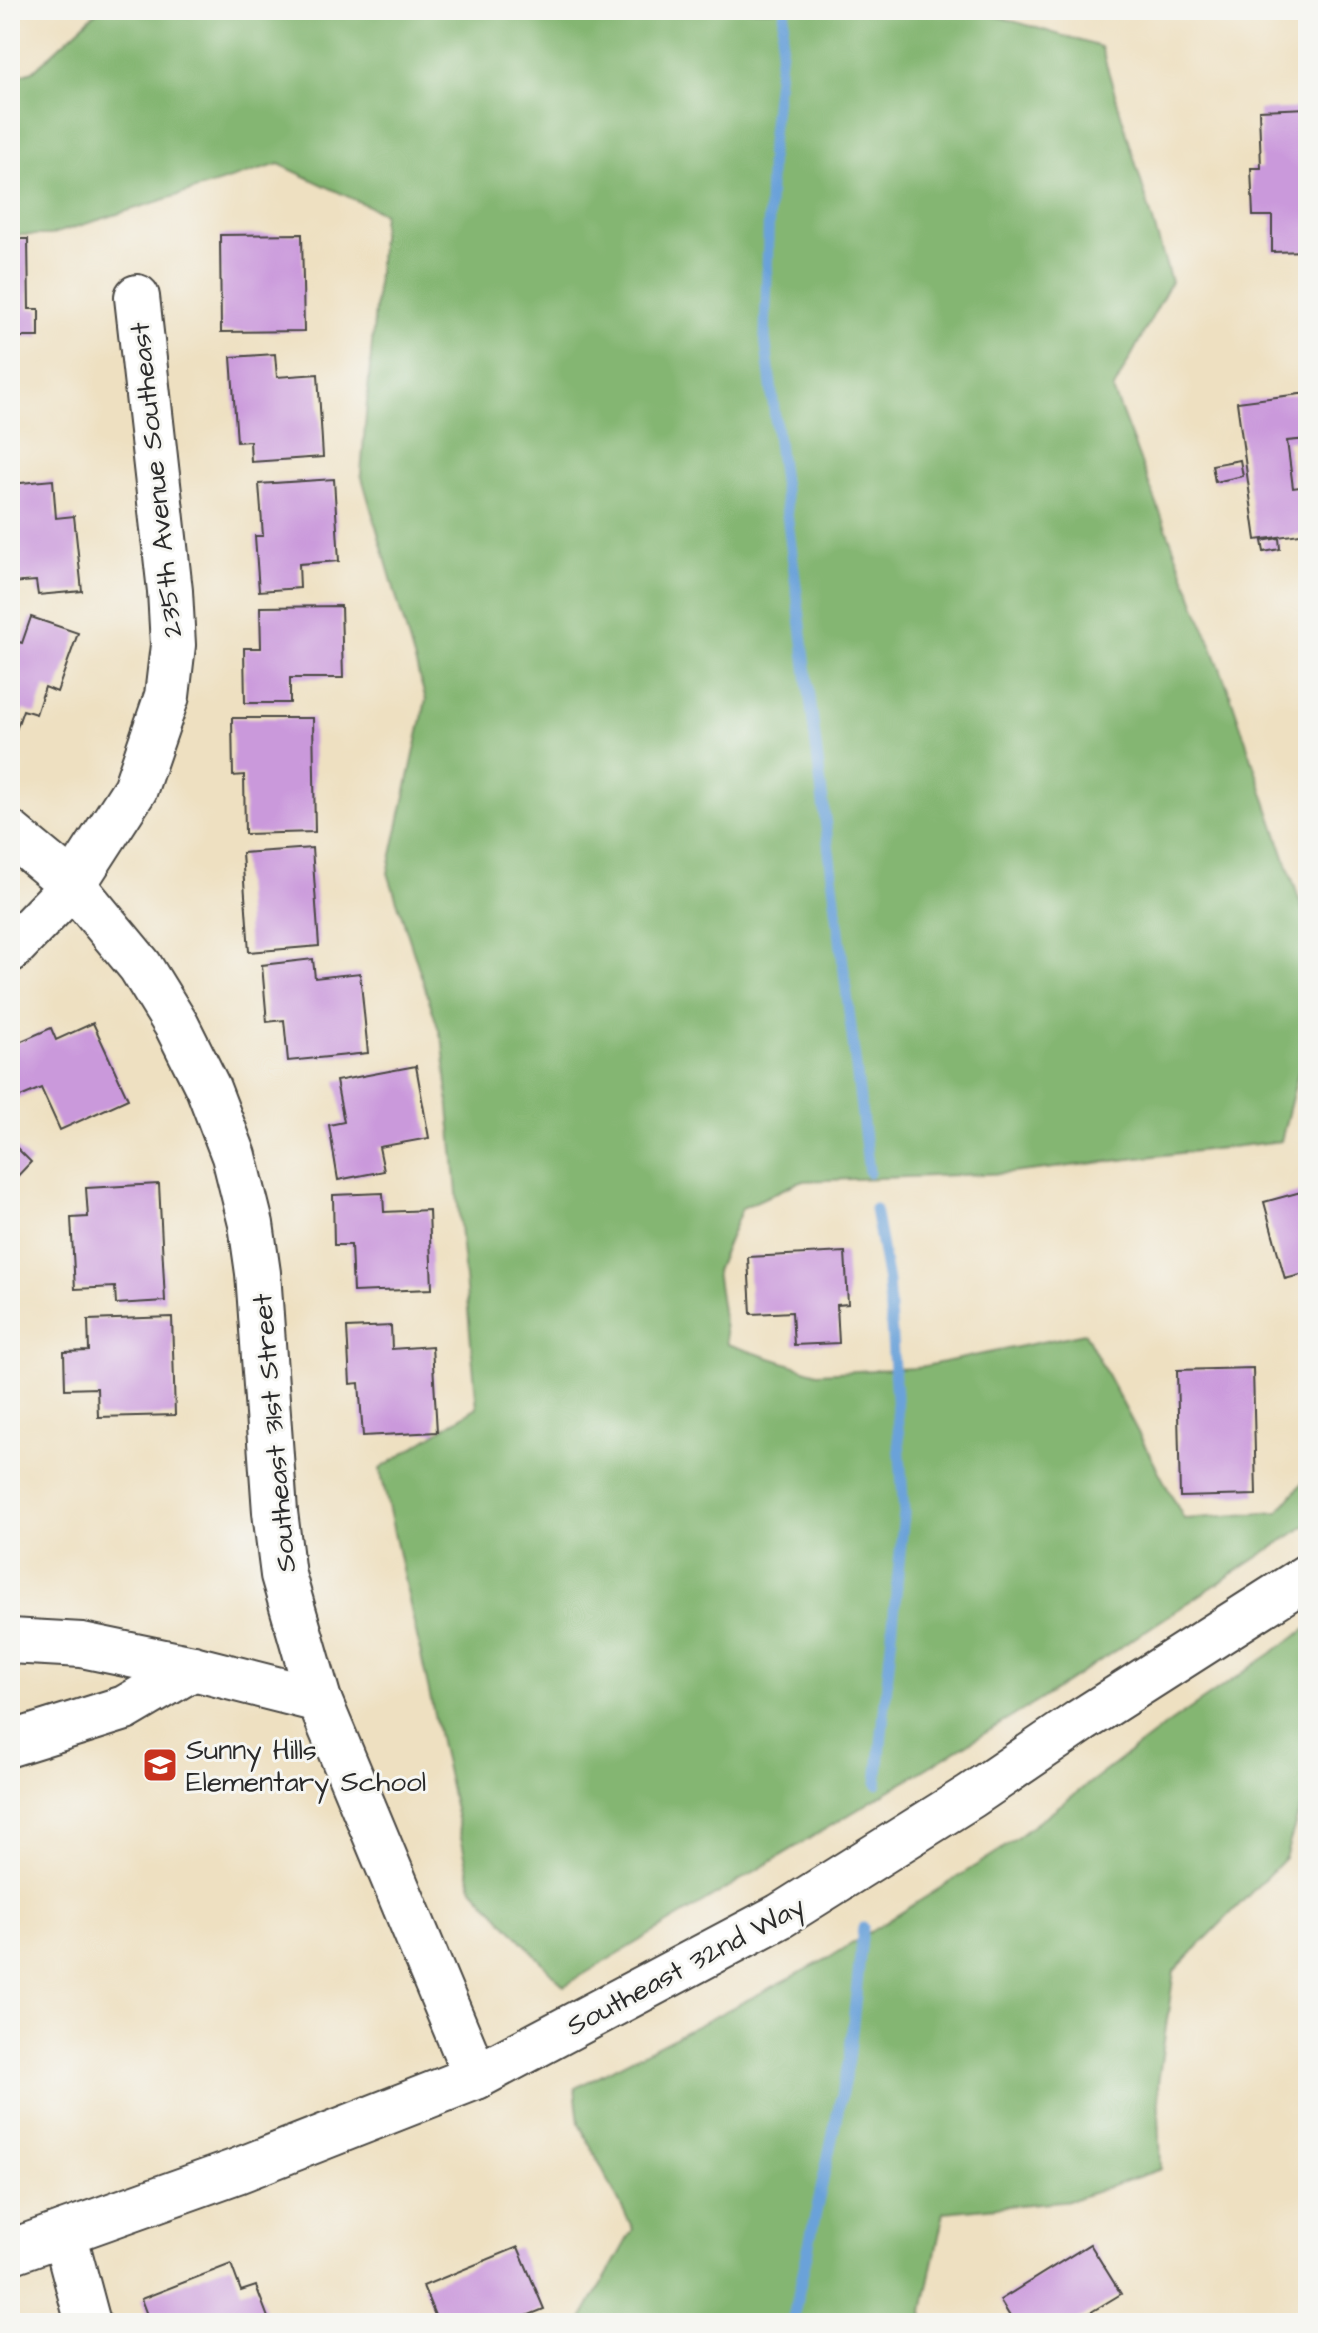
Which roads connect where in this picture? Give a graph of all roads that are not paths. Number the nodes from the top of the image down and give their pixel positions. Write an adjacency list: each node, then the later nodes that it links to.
1 (137, 297): 3 (street, 235th Avenue Southeast)
2 (10, 833): 3 (street, Southeast 31st Street)
3 (73, 885): 4 (street, 235th Avenue Southeast); 8 (street, Southeast 31st Street)
4 (10, 950)
5 (1308, 1576): 10 (street, Southeast 32nd Way)
6 (10, 1641): 7 (street)
7 (193, 1668): 8 (street); 9 (street)
8 (319, 1700): 10 (street, Southeast 31st Street)
9 (10, 1744)
10 (476, 2077): 11 (street, Southeast 32nd Way)
11 (64, 2233): 12 (street, Southeast 32nd Way); 13 (street)
12 (10, 2252)
13 (88, 2323)

